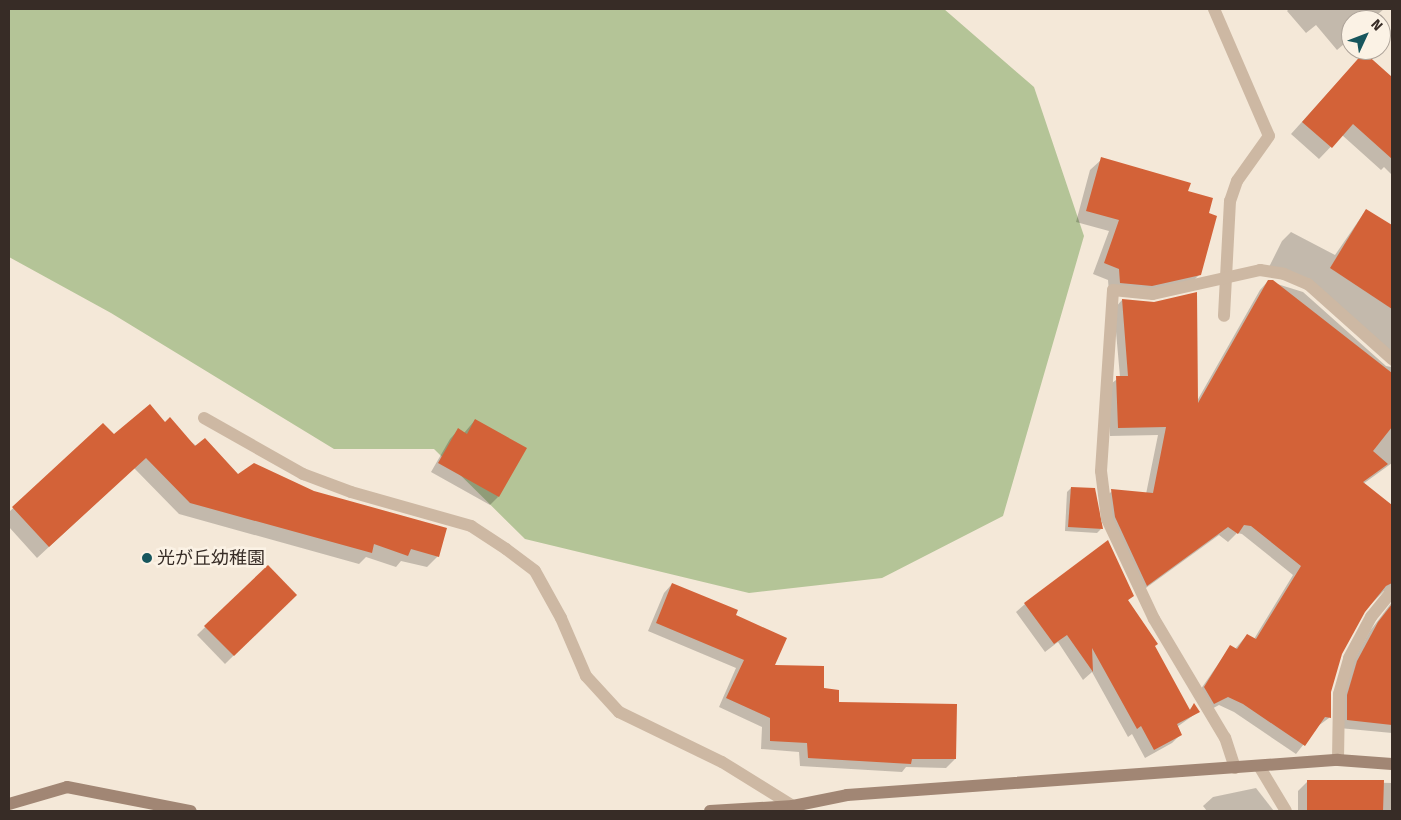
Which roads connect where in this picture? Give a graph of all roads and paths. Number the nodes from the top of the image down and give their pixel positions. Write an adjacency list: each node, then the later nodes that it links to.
1 (1214, 9): 2 (street)
2 (1224, 280): 3 (street); 4 (street); 10 (street)
3 (1224, 316)
4 (1392, 359)
5 (204, 418): 12 (street)
6 (1392, 591): 7 (street)
7 (1338, 760): 8 (street); 9 (street)
8 (1392, 764)
9 (1259, 766): 10 (street); 15 (street)
10 (1235, 768): 12 (street)
11 (9, 804): 13 (street)
12 (791, 808): 14 (street)
13 (191, 811)
14 (710, 811)
15 (1286, 811)

